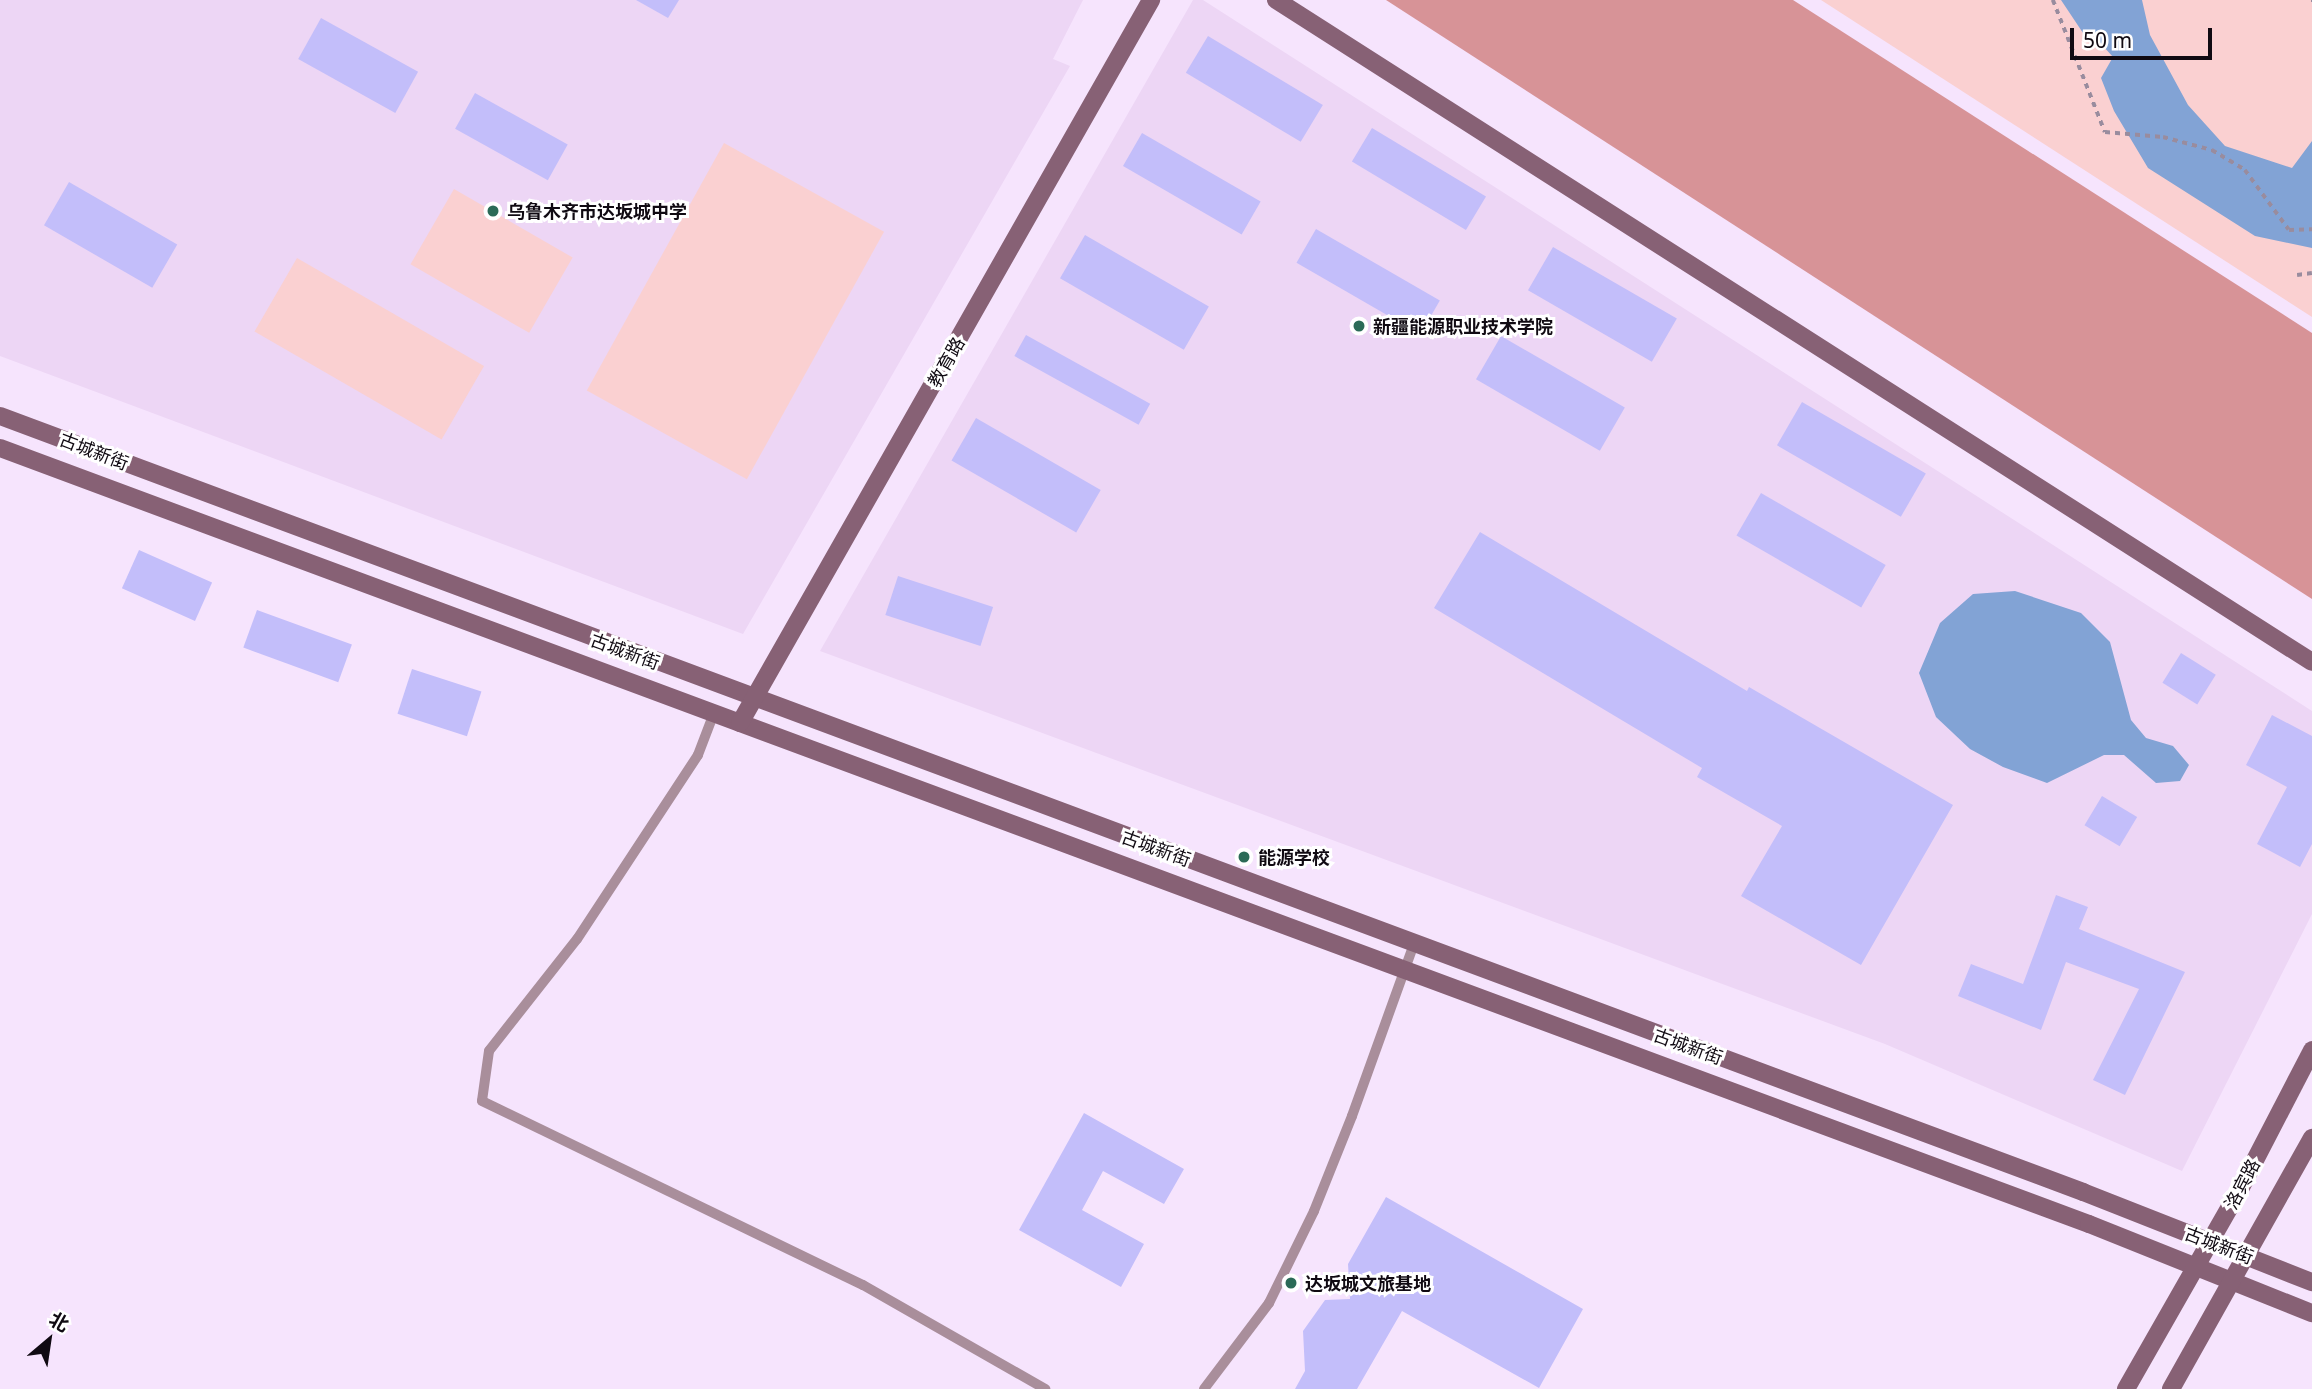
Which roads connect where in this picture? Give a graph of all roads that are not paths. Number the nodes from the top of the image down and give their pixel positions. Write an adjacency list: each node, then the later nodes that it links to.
1 (1152, 0): 6 (main road, 教育路)
2 (1276, 0): 5 (main road)
3 (0, 416): 6 (main road, 古城新街)
4 (0, 449): 7 (main road, 古城新街)
5 (2312, 662)
6 (754, 699): 8 (main road, 教育路); 9 (main road, 古城新街)
7 (714, 713): 8 (main road, 古城新街); 19 (lane)
8 (740, 723): 10 (main road, 古城新街)
9 (1414, 944): 10 (lane); 13 (main road, 古城新街)
10 (1404, 969): 15 (main road, 古城新街); 20 (lane)
11 (2312, 1049): 13 (main road, 洛宾路)
12 (2312, 1138): 14 (main road)
13 (2210, 1242): 14 (main road, 古城新街); 15 (main road, 洛宾路)
14 (2247, 1256): 16 (main road); 17 (main road, 古城新街)
15 (2196, 1267): 16 (main road, 古城新街); 21 (main road, 洛宾路)
16 (2233, 1282): 18 (main road, 古城新街); 22 (main road)
17 (2312, 1282)
18 (2312, 1313)
19 (1045, 1389)
20 (1204, 1389)
21 (2126, 1389)
22 (2171, 1389)

